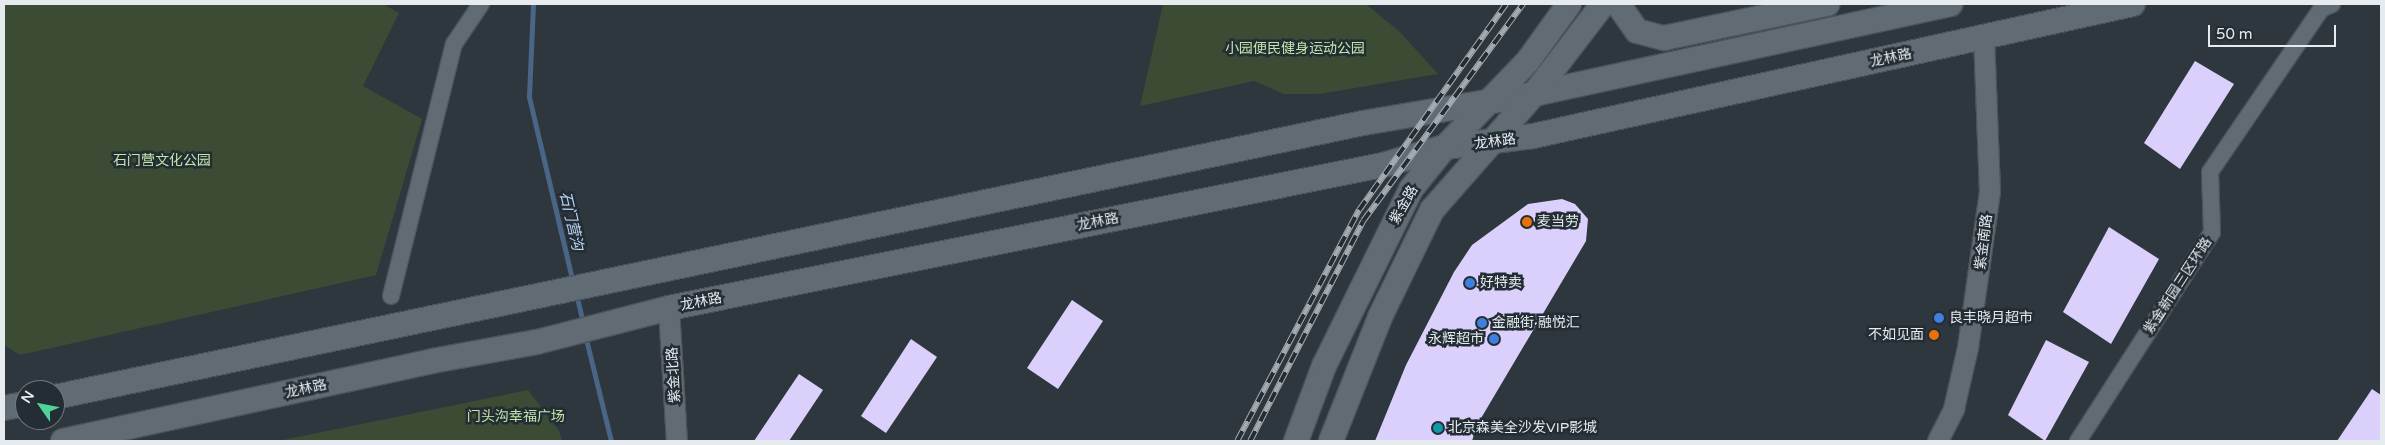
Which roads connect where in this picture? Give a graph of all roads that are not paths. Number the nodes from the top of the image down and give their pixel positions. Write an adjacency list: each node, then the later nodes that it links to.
1 (481, 4): 14 (street)
2 (1569, 4): 11 (main road, 紫金路)
3 (1603, 4): 10 (main road, 紫金路)
4 (1618, 4): 5 (main road)
5 (1827, 4)
6 (1950, 4): 10 (main road)
7 (2133, 4): 9 (main road, 龙林路)
8 (2332, 4): 22 (street, 紫金新园三区环路)
9 (1984, 38): 12 (main road, 龙林路); 21 (street, 紫金南路)
10 (1534, 94): 11 (main road); 12 (main road, 紫金路)
11 (1491, 100): 13 (main road, 紫金路); 16 (main road)
12 (1493, 143): 13 (main road, 龙林路); 20 (main road, 紫金路)
13 (1445, 147): 15 (main road, 龙林路); 19 (main road, 紫金路)
14 (391, 296)
15 (669, 308): 17 (main road, 龙林路); 18 (street, 紫金北路)
16 (65, 395)
17 (63, 441)
18 (677, 441)
19 (1296, 441)
20 (1331, 441)
21 (1938, 441)
22 (2078, 441)

